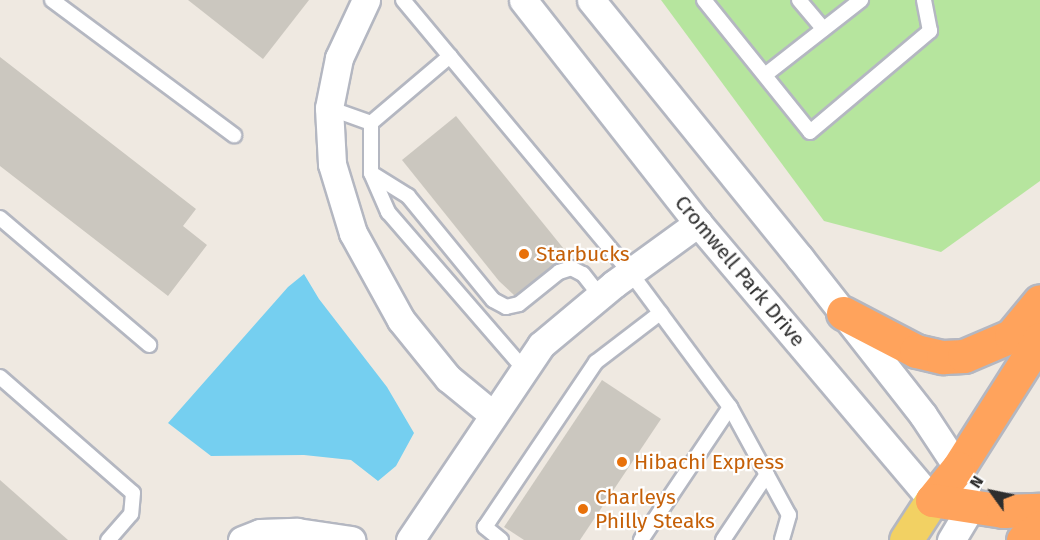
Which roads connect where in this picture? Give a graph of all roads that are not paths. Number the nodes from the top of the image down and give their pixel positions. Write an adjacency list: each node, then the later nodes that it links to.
1 (51, 0): 15 (lane)
2 (366, 0): 13 (street)
3 (403, 0): 11 (lane)
4 (523, 0): 18 (street, Cromwell Park Drive)
5 (591, 0): 23 (street)
6 (704, 0): 12 (lane)
7 (799, 0): 10 (lane)
8 (861, 0): 10 (lane)
9 (924, 0): 12 (lane)
10 (823, 29): 12 (lane)
11 (450, 56): 14 (lane); 19 (lane)
12 (765, 75)
13 (329, 108): 14 (lane); 29 (street)
14 (371, 123): 16 (lane)
15 (234, 135)
16 (371, 173): 20 (lane); 26 (lane)
17 (0, 218): 25 (lane)
18 (698, 223): 19 (street); 32 (street, Cromwell Park Drive)
19 (630, 272): 20 (street); 22 (lane)
20 (600, 296): 26 (street)
21 (1040, 301): 23 (highway)
22 (660, 313): 28 (lane); 40 (lane)
23 (843, 313): 30 (street)
24 (1040, 339): 30 (highway)
25 (149, 345)
26 (524, 369): 29 (street)
27 (0, 377): 36 (lane)
28 (730, 407): 31 (lane); 41 (lane)
29 (492, 414): 39 (street)
30 (958, 468): 32 (highway); 33 (street)
31 (767, 474): 42 (lane); 43 (lane)
32 (932, 500): 33 (highway); 44 (main road)
33 (970, 507): 34 (highway); 45 (street)
34 (1040, 510)
35 (1040, 527): 46 (highway)
36 (108, 540)
37 (242, 540): 38 (street)
38 (351, 540)
39 (410, 540)
40 (501, 540)
41 (641, 540)
42 (723, 540)
43 (782, 540)
44 (906, 540)
45 (951, 540)
46 (1023, 540)

